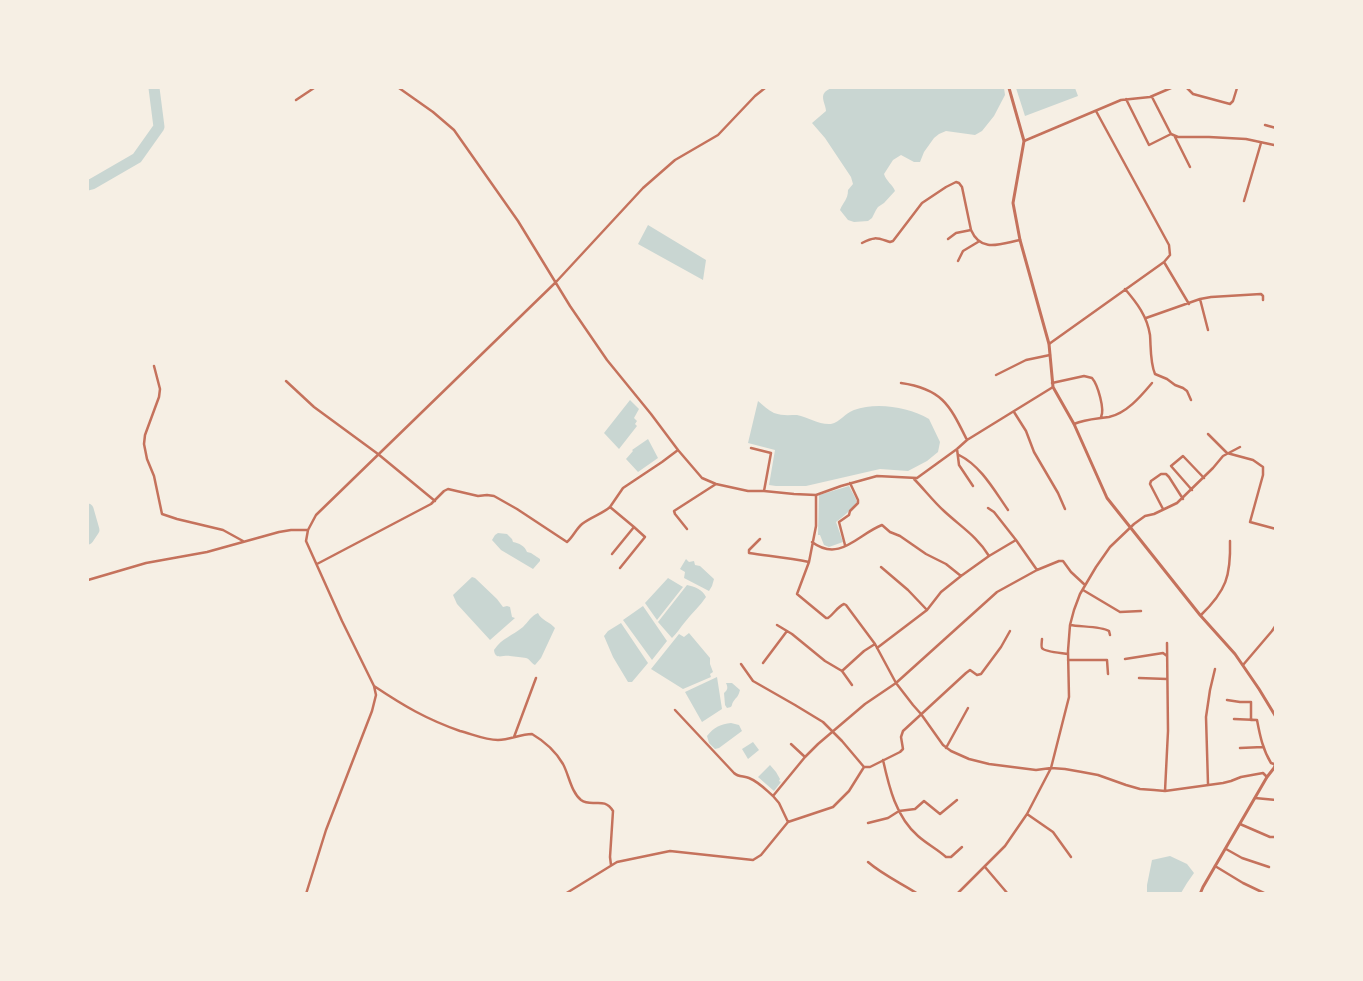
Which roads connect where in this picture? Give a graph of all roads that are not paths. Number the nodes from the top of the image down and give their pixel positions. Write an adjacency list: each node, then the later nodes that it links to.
1 (314, 88): 10 (street)
2 (399, 88): 27 (street)
3 (765, 88): 27 (street)
4 (1009, 88): 15 (street)
5 (1171, 88): 8 (street)
6 (1187, 88): 7 (street)
7 (1237, 88)
8 (1152, 97): 9 (street); 14 (street)
9 (1126, 99): 11 (street); 14 (street)
10 (296, 100)
11 (1096, 111): 15 (street); 26 (street)
12 (1265, 125): 13 (street)
13 (1276, 128)
14 (1173, 135): 16 (street); 18 (street)
15 (1024, 140): 22 (street)
16 (1261, 142): 17 (street); 19 (street)
17 (1276, 144)
18 (1190, 167)
19 (1244, 201)
20 (971, 230): 21 (street); 23 (street); 24 (street)
21 (948, 239)
22 (1020, 240): 23 (street); 34 (street)
23 (978, 242): 25 (street)
24 (862, 243)
25 (958, 261)
26 (1164, 262): 28 (street); 31 (street)
27 (556, 282): 51 (street); 53 (street)
28 (1126, 289): 32 (street); 34 (street)
29 (1200, 299): 30 (street); 31 (street); 33 (street)
30 (1263, 300)
31 (1189, 304): 32 (street)
32 (1146, 318): 42 (street)
33 (1208, 330)
34 (1049, 344): 35 (street)
35 (1050, 355): 37 (street); 41 (street)
36 (154, 366): 77 (street)
37 (996, 375)
38 (286, 381): 53 (street)
39 (901, 383): 47 (street)
40 (1152, 383): 44 (street)
41 (1053, 385): 43 (street); 44 (street); 45 (street)
42 (1191, 400)
43 (1014, 412): 47 (street); 67 (street)
44 (1101, 418): 45 (street)
45 (1074, 424): 71 (street)
46 (1208, 434): 52 (street)
47 (967, 440): 50 (street)
48 (1240, 447): 52 (street)
49 (751, 448): 61 (street)
50 (957, 449): 54 (street); 55 (street)
51 (678, 450): 58 (street); 65 (street)
52 (1227, 453): 56 (street); 74 (street)
53 (378, 454): 64 (street); 73 (street)
54 (959, 455): 59 (street); 68 (street)
55 (914, 478): 57 (street); 82 (street)
56 (1204, 478): 60 (street); 60 (street)
57 (850, 483): 62 (street); 80 (street)
58 (716, 484): 61 (street); 72 (street)
59 (974, 486)
60 (1192, 490): 63 (street)
61 (764, 491): 62 (street)
62 (816, 495): 79 (street)
63 (1183, 499): 69 (street); 69 (street)
64 (435, 501): 65 (street); 84 (street)
65 (610, 508): 70 (street)
66 (988, 508): 76 (street)
67 (1065, 509)
68 (1008, 510)
69 (1164, 510): 71 (street)
70 (634, 527): 81 (street); 86 (street)
71 (1131, 528): 90 (street); 94 (street)
72 (687, 529)
73 (308, 530): 77 (street); 84 (street)
74 (1276, 530)
75 (760, 539): 83 (street)
76 (1016, 540): 82 (street); 87 (street)
77 (243, 541): 89 (street)
78 (1230, 541): 94 (street)
79 (812, 542): 80 (street); 83 (street)
80 (845, 546): 88 (street)
81 (612, 554)
82 (989, 556): 88 (street)
83 (809, 562): 103 (street)
84 (317, 564): 120 (street)
85 (881, 567): 92 (street)
86 (620, 568)
87 (1037, 570): 90 (street); 118 (street)
88 (961, 576): 92 (street)
89 (88, 580)
90 (1085, 584): 91 (street)
91 (1083, 590): 93 (street); 96 (street)
92 (927, 610): 104 (street)
93 (1142, 611)
94 (1200, 615): 111 (street)
95 (777, 625): 99 (street)
96 (1070, 625): 100 (street); 105 (street)
97 (1276, 625): 111 (street)
98 (1010, 630): 124 (street)
99 (787, 632): 109 (street); 113 (street)
100 (1110, 635)
101 (1042, 639): 105 (street)
102 (1167, 643): 106 (street)
103 (875, 644): 104 (street); 113 (street)
104 (878, 648): 118 (street)
105 (1068, 654): 108 (street)
106 (1167, 656): 107 (street); 117 (street)
107 (1125, 659)
108 (1068, 660): 114 (street); 138 (street)
109 (763, 663)
110 (741, 664): 128 (street)
111 (1243, 665): 125 (street)
112 (1215, 669): 140 (street)
113 (842, 671): 119 (street)
114 (1108, 674)
115 (536, 678): 129 (street)
116 (1139, 678): 117 (street)
117 (1166, 680): 141 (street)
118 (896, 683): 124 (street); 128 (street)
119 (852, 685)
120 (374, 686): 129 (street); 160 (street)
121 (1227, 700): 127 (street)
122 (968, 708): 133 (street)
123 (675, 710): 142 (street)
124 (921, 714): 133 (street); 135 (street)
125 (1276, 718)
126 (1234, 719): 127 (street)
127 (1251, 720): 131 (street)
128 (833, 732): 134 (street); 137 (street)
129 (514, 738): 156 (street)
130 (791, 744): 134 (street)
131 (1263, 747): 132 (street); 136 (street)
132 (1240, 748)
133 (946, 749): 138 (street)
134 (805, 757): 142 (street)
135 (883, 760): 137 (street); 146 (street)
136 (1275, 766): 139 (street)
137 (864, 767): 148 (street)
138 (1051, 768): 141 (street); 147 (street)
139 (1267, 777): 140 (street); 143 (street)
140 (1208, 784): 141 (street)
141 (1165, 791)
142 (774, 796): 148 (street)
143 (1255, 798): 145 (street); 150 (street)
144 (956, 800): 146 (street)
145 (1276, 800)
146 (899, 811): 149 (street); 152 (street)
147 (1027, 814): 154 (street); 158 (street)
148 (788, 822): 156 (street)
149 (868, 824)
150 (1240, 824): 151 (street); 153 (street)
151 (1276, 838)
152 (962, 847)
153 (1224, 849): 157 (street); 159 (street)
154 (1071, 857)
155 (868, 862): 162 (street)
156 (611, 865): 161 (street)
157 (1215, 866): 165 (street); 166 (street)
158 (985, 867): 163 (street); 164 (street)
159 (1269, 867)
160 (306, 894)
161 (565, 894)
162 (918, 894)
163 (957, 894)
164 (1008, 894)
165 (1200, 894)
166 (1266, 894)

